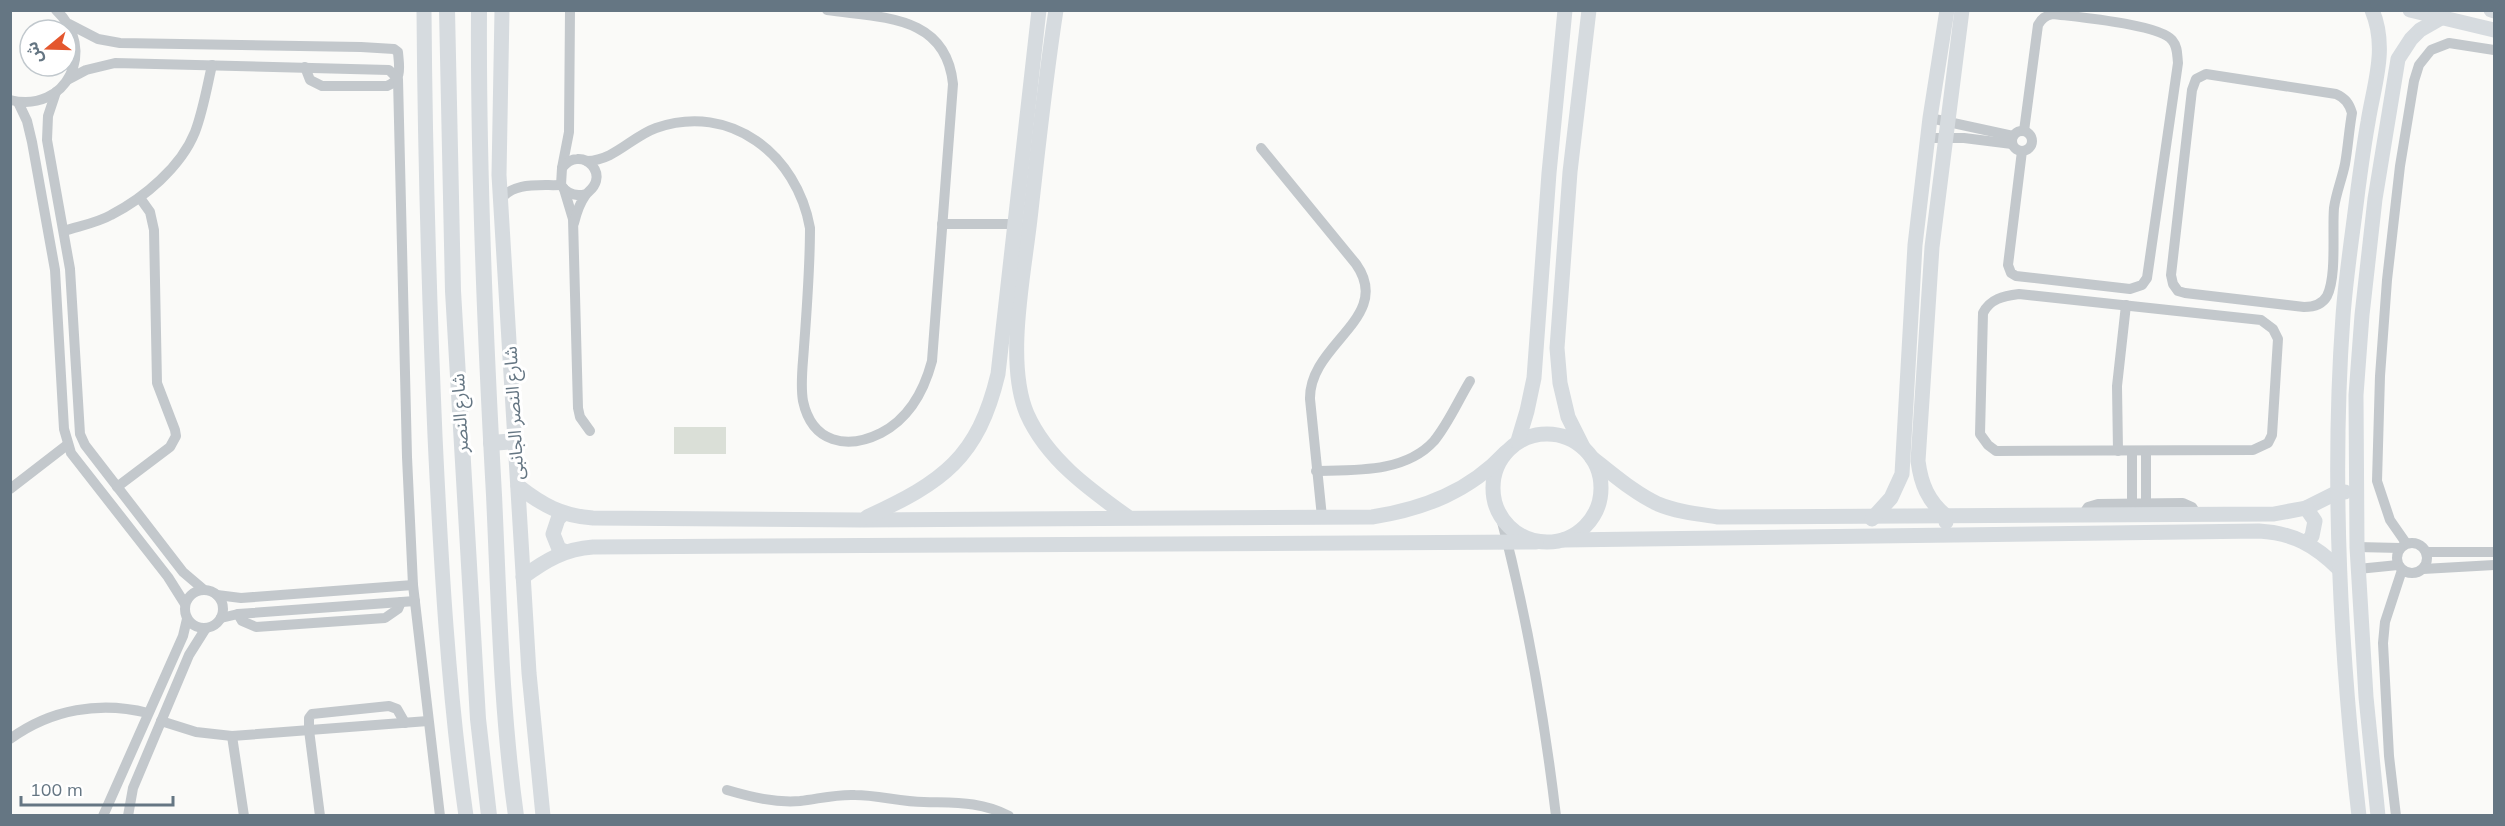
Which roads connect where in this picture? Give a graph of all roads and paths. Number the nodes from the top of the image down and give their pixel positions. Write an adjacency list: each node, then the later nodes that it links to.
1 (424, 10): 129 (street)
2 (447, 10): 130 (main road, شارع النصر)
3 (479, 10): 62 (main road, شارع النصر)
4 (501, 10): 43 (street, شارع النصر الجانبى)
5 (570, 10): 35 (street)
6 (827, 10): 52 (street)
7 (1039, 10): 53 (street)
8 (1053, 10): 82 (street)
9 (1565, 10): 64 (street)
10 (1589, 10): 68 (street)
11 (1947, 10): 32 (street)
12 (1962, 10): 33 (street)
13 (2372, 10): 46 (street)
14 (2410, 10): 16 (street)
15 (2047, 13): 34 (street); 40 (street)
16 (2441, 14): 18 (street); 73 (street)
17 (78, 30): 19 (street)
18 (2494, 30)
19 (169, 45): 20 (street); 23 (street)
20 (263, 46): 21 (street); 25 (street)
21 (361, 47): 27 (street); 29 (street)
22 (2494, 50): 93 (street)
23 (169, 64): 24 (street); 28 (street)
24 (212, 65): 25 (street); 48 (street)
25 (262, 66): 26 (street)
26 (305, 67): 27 (street); 29 (street)
27 (361, 68): 29 (street)
28 (69, 79): 30 (street)
29 (398, 79): 104 (street)
30 (56, 92): 31 (street); 55 (street)
31 (14, 101): 57 (street)
32 (1930, 118): 33 (street); 36 (street)
33 (1947, 121): 37 (street); 38 (street)
34 (2024, 131): 38 (street); 40 (street)
35 (569, 132): 42 (street); 45 (street)
36 (1928, 138): 37 (street); 84 (street)
37 (1944, 138): 38 (street); 80 (street)
38 (2013, 140): 40 (street)
39 (1261, 148): 69 (street)
40 (2022, 151)
41 (612, 155): 42 (street); 44 (street); 52 (street)
42 (584, 160): 44 (street); 45 (street)
43 (499, 175): 45 (street); 49 (street, شارع النصر الجانبى)
44 (597, 177): 47 (street)
45 (561, 180): 47 (street); 49 (street); 54 (street)
46 (2358, 188): 50 (street); 51 (street)
47 (586, 194): 54 (street)
48 (140, 198): 55 (street); 71 (street)
49 (501, 200): 61 (street, شارع النصر الجانبى)
50 (2335, 201): 50 (street); 51 (street)
51 (2354, 222): 74 (street)
52 (942, 224): 53 (street)
53 (1015, 224): 86 (street)
54 (573, 230): 60 (street)
55 (64, 231): 58 (street)
56 (2126, 305): 65 (street); 66 (street); 66 (street)
57 (60, 350): 58 (street); 63 (street)
58 (75, 350): 71 (street)
59 (1470, 381): 69 (street)
60 (590, 431)
61 (515, 441): 62 (main road); 70 (street, شارع النصر الجانبى)
62 (491, 443): 131 (main road, شارع النصر)
63 (67, 445): 72 (street); 110 (street)
64 (1512, 446): 68 (street); 83 (street); 85 (street)
65 (2146, 450): 67 (street); 75 (street)
66 (2118, 451): 67 (street)
67 (2132, 451): 76 (street)
68 (1588, 453): 84 (street); 89 (street)
69 (1316, 471): 83 (street)
70 (518, 486): 78 (street); 103 (street, شارع النصر الجانبى)
71 (117, 487): 105 (street)
72 (10, 489)
73 (2356, 491): 74 (street); 94 (street)
74 (2338, 492): 77 (street); 100 (street)
75 (2146, 503): 76 (street); 79 (street)
76 (2132, 504): 81 (street)
77 (2306, 508): 79 (street); 92 (street)
78 (563, 514): 86 (street); 95 (street)
79 (2197, 515): 81 (street)
80 (1946, 516): 81 (street); 84 (street); 88 (street)
81 (2082, 516)
82 (1128, 517): 83 (street); 86 (street)
83 (1322, 517)
84 (1872, 517): 87 (street)
85 (1501, 518): 90 (street); 91 (street)
86 (862, 520)
87 (1870, 535): 88 (street); 89 (street)
88 (1946, 535): 92 (street)
89 (1563, 540): 91 (street)
90 (1507, 542): 91 (street); 95 (street); 134 (street)
91 (1536, 542)
92 (2307, 542): 100 (street)
93 (2403, 546): 94 (street); 96 (street); 99 (street)
94 (2357, 547): 101 (street)
95 (564, 551): 103 (street)
96 (2426, 552): 97 (street); 102 (street)
97 (2494, 552)
98 (2494, 565): 102 (street)
99 (2400, 568): 101 (street); 102 (street); 137 (street)
100 (2339, 569): 135 (street)
101 (2358, 569): 136 (street)
102 (2423, 569)
103 (523, 577): 132 (street, شارع النصر الجانبى)
104 (414, 585): 106 (street); 108 (street)
105 (203, 589): 107 (street); 110 (street)
106 (366, 589): 107 (street); 111 (street)
107 (217, 595): 113 (street)
108 (415, 601): 109 (street); 118 (street)
109 (401, 602): 111 (street); 112 (street)
110 (185, 604): 114 (street)
111 (367, 604): 112 (street)
112 (237, 614): 113 (street)
113 (221, 618): 115 (street)
114 (187, 619): 115 (street); 116 (street)
115 (206, 628): 117 (street)
116 (148, 713): 122 (street); 124 (street)
117 (161, 721): 121 (street); 125 (street)
118 (428, 721): 119 (street); 128 (street)
119 (405, 723): 120 (street); 120 (street)
120 (309, 730): 121 (street); 127 (street)
121 (232, 736): 126 (street)
122 (10, 739)
123 (727, 790): 133 (street)
124 (103, 816)
125 (128, 816)
126 (244, 816)
127 (320, 816)
128 (440, 816)
129 (466, 816)
130 (489, 816)
131 (516, 816)
132 (543, 816)
133 (1009, 816)
134 (1556, 816)
135 (2359, 816)
136 (2378, 816)
137 (2396, 816)

